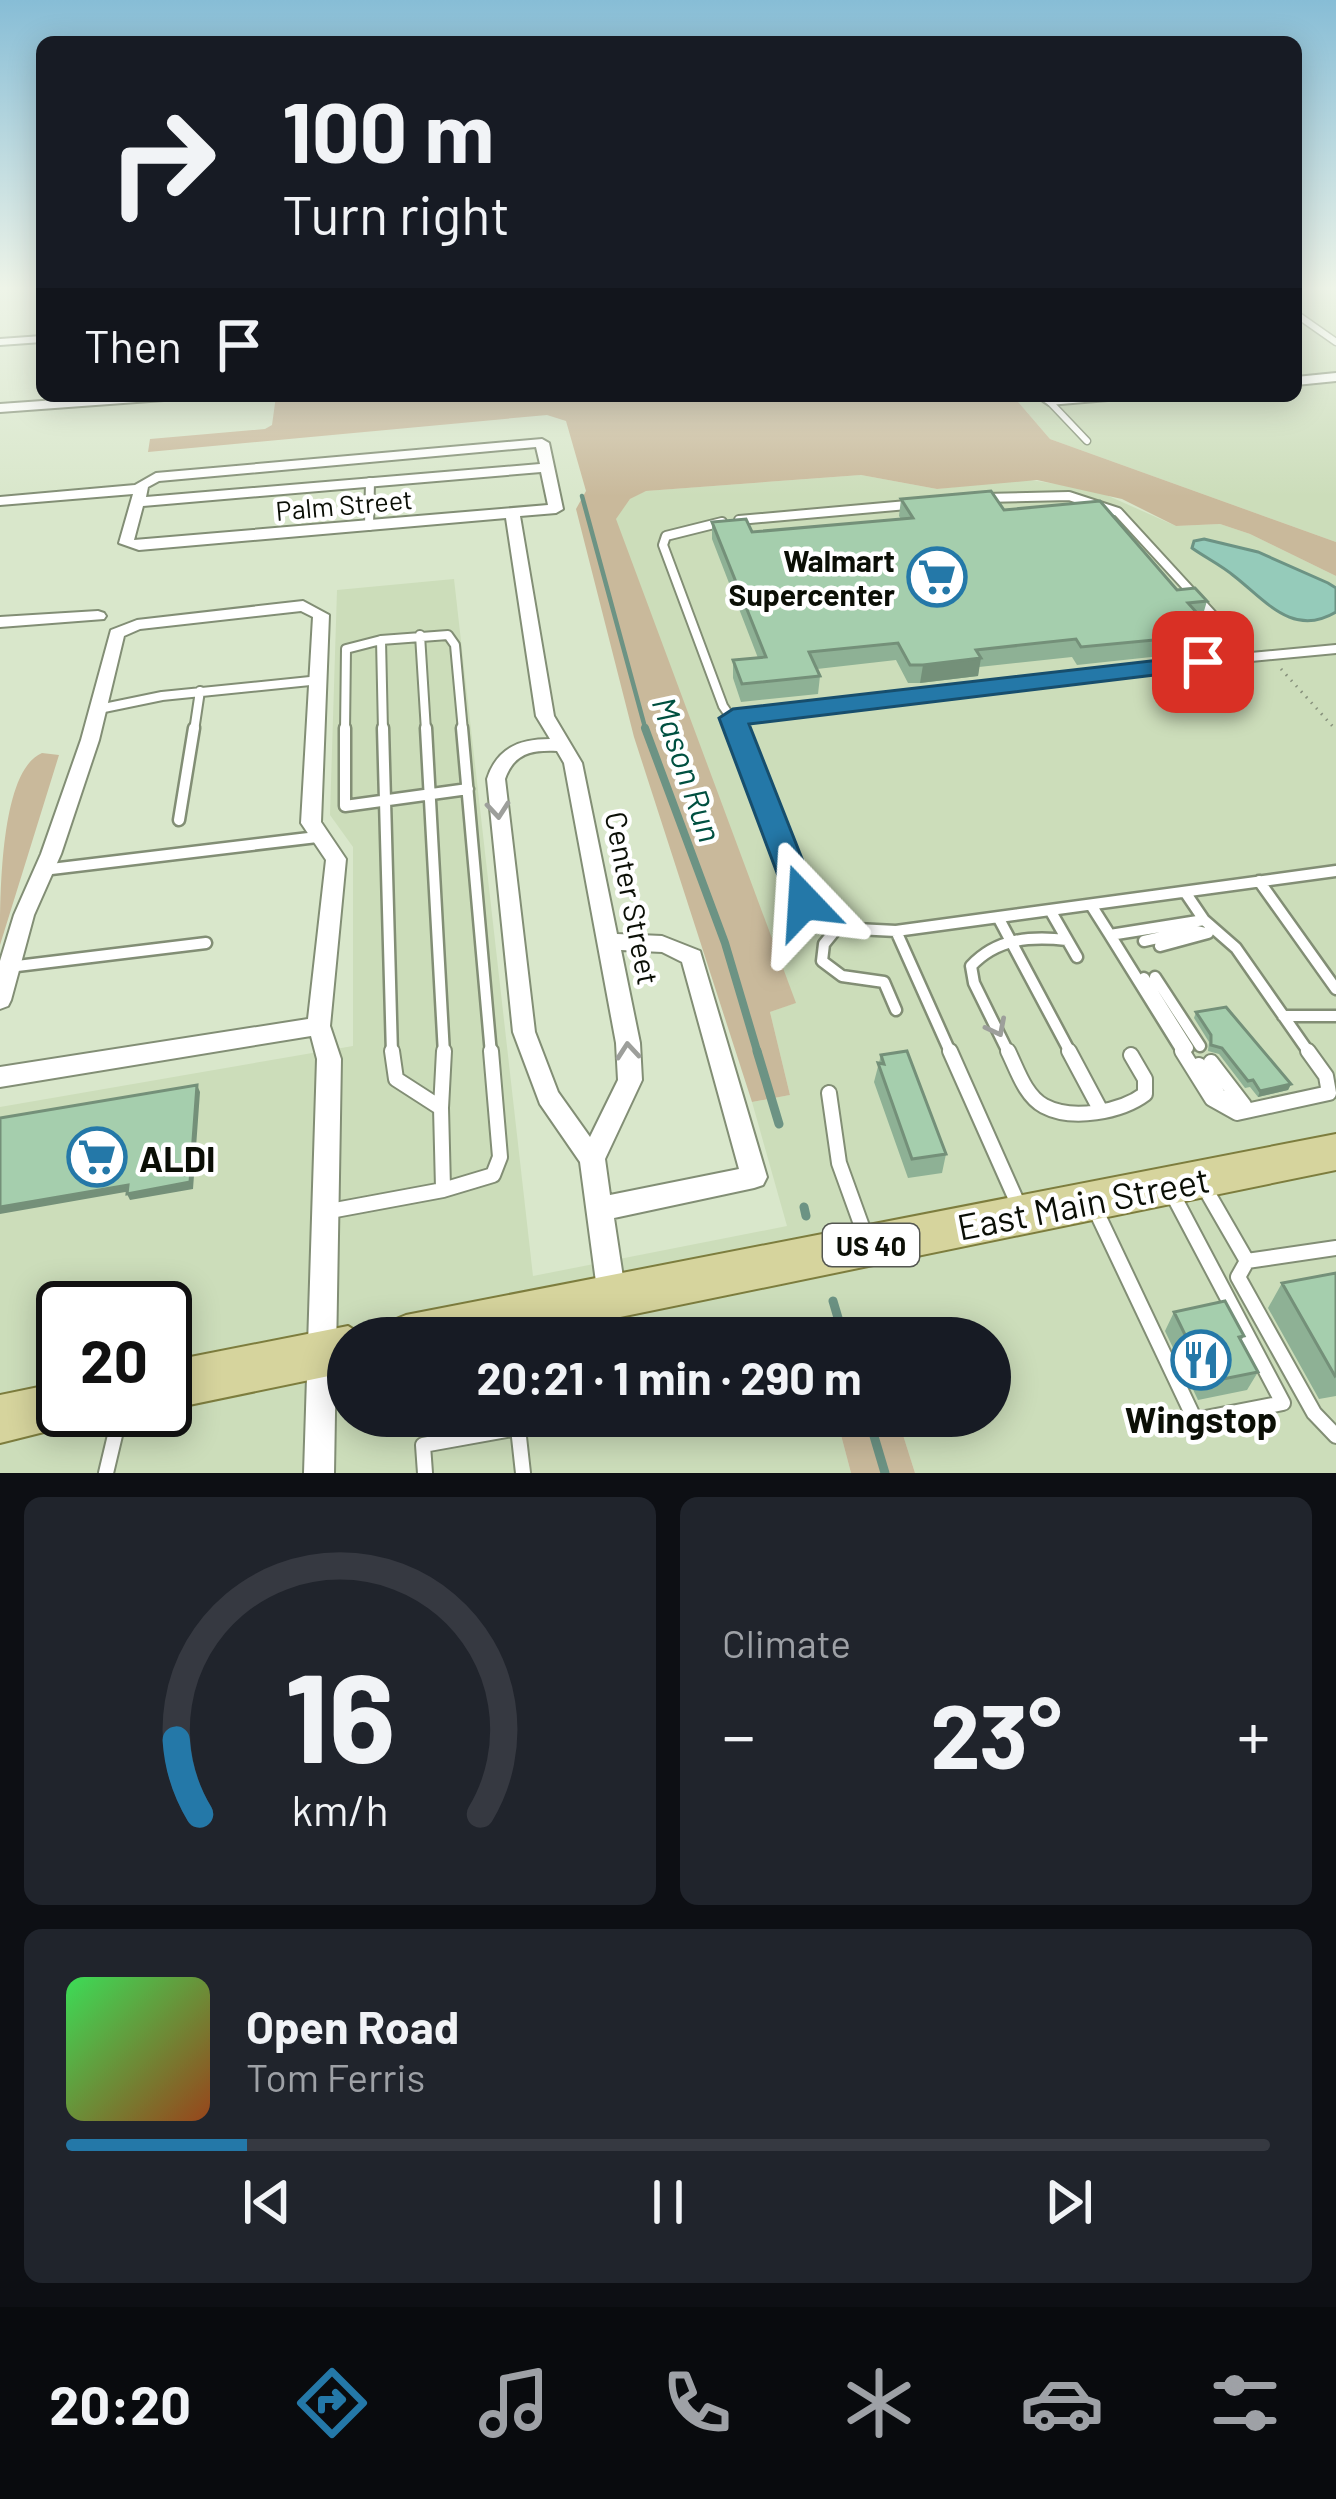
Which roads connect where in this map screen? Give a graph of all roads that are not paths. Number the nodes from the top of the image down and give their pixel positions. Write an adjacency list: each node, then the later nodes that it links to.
1 (1336, 377): 2 (street)
2 (1302, 380)
3 (82, 402): 5 (street)
4 (1050, 402): 6 (lane)
5 (0, 408)
6 (1087, 441)
7 (548, 467): 8 (street); 9 (street, Palm Street); 13 (street, Palm Street)
8 (370, 482): 9 (street); 14 (lane)
9 (139, 496): 11 (street); 14 (street, Palm Street)
10 (971, 499): 20 (lane)
11 (0, 501)
12 (924, 503): 24 (lane)
13 (512, 513): 14 (street, Palm Street); 25 (street, Center Street)
14 (369, 526)
15 (98, 616): 16 (street)
16 (0, 622)
17 (420, 635): 18 (lane); 26 (lane); 27 (lane)
18 (381, 640): 28 (lane); 28 (lane)
19 (1336, 649): 20 (lane)
20 (1251, 657): 24 (lane)
21 (320, 680): 22 (lane); 23 (street); 30 (street)
22 (200, 691): 23 (lane); 29 (lane)
23 (96, 709): 31 (street)
24 (733, 718): 38 (lane)
25 (562, 746): 46 (street, Center Street); 66 (street, one-way to 66)
26 (468, 789): 27 (lane); 68 (lane)
27 (431, 794): 28 (lane); 62 (lane)
28 (385, 800): 62 (lane)
29 (179, 820)
30 (317, 836): 31 (lane); 56 (street)
31 (43, 870): 49 (street)
32 (1336, 871): 33 (lane)
33 (1259, 881): 34 (lane); 51 (lane)
34 (1185, 892): 35 (lane); 39 (lane)
35 (1091, 905): 36 (lane); 41 (lane)
36 (1050, 910): 37 (lane); 42 (lane)
37 (998, 917): 40 (lane); 43 (lane)
38 (837, 928): 40 (lane); 53 (lane)
39 (1210, 929): 41 (lane); 44 (lane); 47 (lane); 54 (lane)
40 (896, 932): 72 (lane)
41 (1110, 935): 64 (lane)
42 (1067, 940): 43 (lane); 48 (lane)
43 (1011, 941): 63 (lane); 63 (lane, one-way to 63)
44 (1144, 941)
45 (206, 943): 49 (lane)
46 (609, 944): 66 (street, Center Street, one-way to 46); 70 (street)
47 (1160, 946)
48 (1077, 957)
49 (9, 967): 52 (street)
50 (1149, 977): 57 (lane)
51 (1336, 988)
52 (0, 1000)
53 (896, 1010)
54 (1283, 1016): 55 (lane); 64 (lane)
55 (1336, 1016)
56 (319, 1026): 60 (street); 71 (street)
57 (1194, 1047)
58 (1131, 1055): 63 (lane)
59 (1205, 1064): 64 (lane)
60 (0, 1077)
61 (829, 1093): 73 (lane)
62 (441, 1108): 68 (lane)
63 (1101, 1111)
64 (1251, 1111)
65 (1336, 1152): 67 (main road, East Main Street / US 40)
66 (592, 1160): 70 (street)
67 (1183, 1182): 69 (main road, East Main Street / US 40); 69 (lane); 75 (lane)
68 (443, 1188): 71 (lane)
69 (1091, 1201): 72 (main road, East Main Street / US 40)
70 (601, 1209): 76 (street)
71 (325, 1212): 77 (street)
72 (1023, 1215): 73 (main road, East Main Street / US 40)
73 (868, 1245): 76 (main road, East Main Street / US 40)
74 (1336, 1248): 75 (lane)
75 (1247, 1261): 84 (lane)
76 (612, 1297): 78 (main road, East Main Street / US 40)
77 (332, 1317)
78 (544, 1317)
79 (327, 1354): 80 (main road)
80 (192, 1381)
81 (36, 1412): 83 (main road)
82 (327, 1412): 89 (street)
83 (0, 1419)
84 (1336, 1436)
85 (115, 1437): 88 (lane)
86 (456, 1437): 90 (lane)
87 (519, 1437): 91 (lane)
88 (106, 1473)
89 (319, 1473)
90 (425, 1473)
91 (523, 1473)

